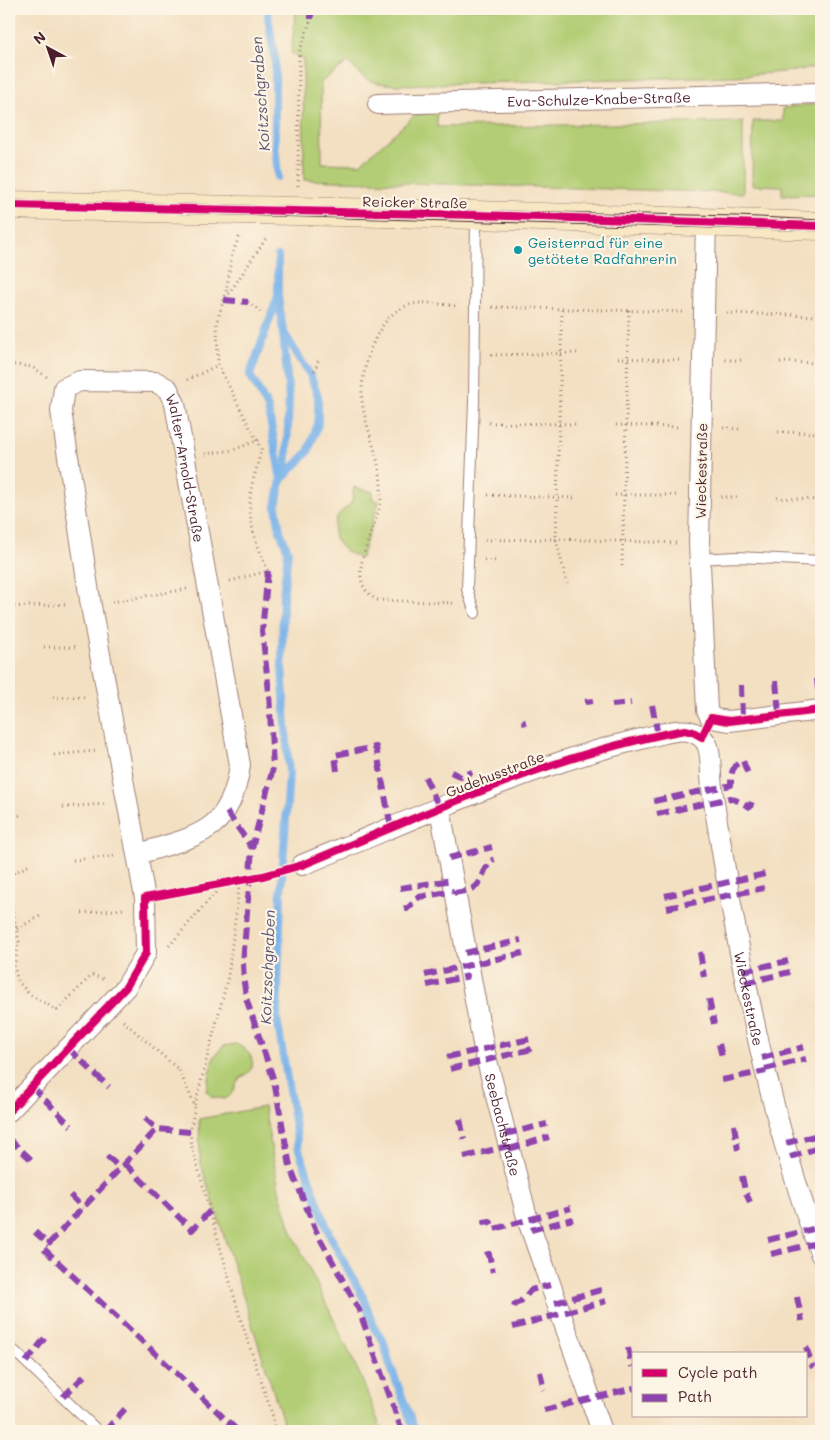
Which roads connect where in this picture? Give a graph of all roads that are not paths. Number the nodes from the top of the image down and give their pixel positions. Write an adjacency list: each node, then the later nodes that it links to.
1 (821, 93): 2 (street, Eva-Schulze-Knabe-Straße)
2 (378, 104)
3 (9, 205): 4 (street, Reicker Straße)
4 (476, 215): 5 (street, Reicker Straße); 9 (lane)
5 (706, 222): 6 (street, Reicker Straße); 7 (street, Wieckestraße)
6 (821, 226)
7 (699, 551): 8 (lane); 10 (street, Wieckestraße)
8 (821, 561)
9 (476, 613)
10 (821, 710)
11 (702, 737): 12 (street, Gudehusstraße); 16 (street, Wieckestraße)
12 (440, 809): 14 (street, Gudehusstraße); 19 (street, Seebachstraße)
13 (138, 854): 13 (street, Walter-Arnold-Straße); 15 (street)
14 (302, 865)
15 (9, 1110)
16 (821, 1255)
17 (9, 1346): 18 (lane)
18 (98, 1431)
19 (602, 1431)

